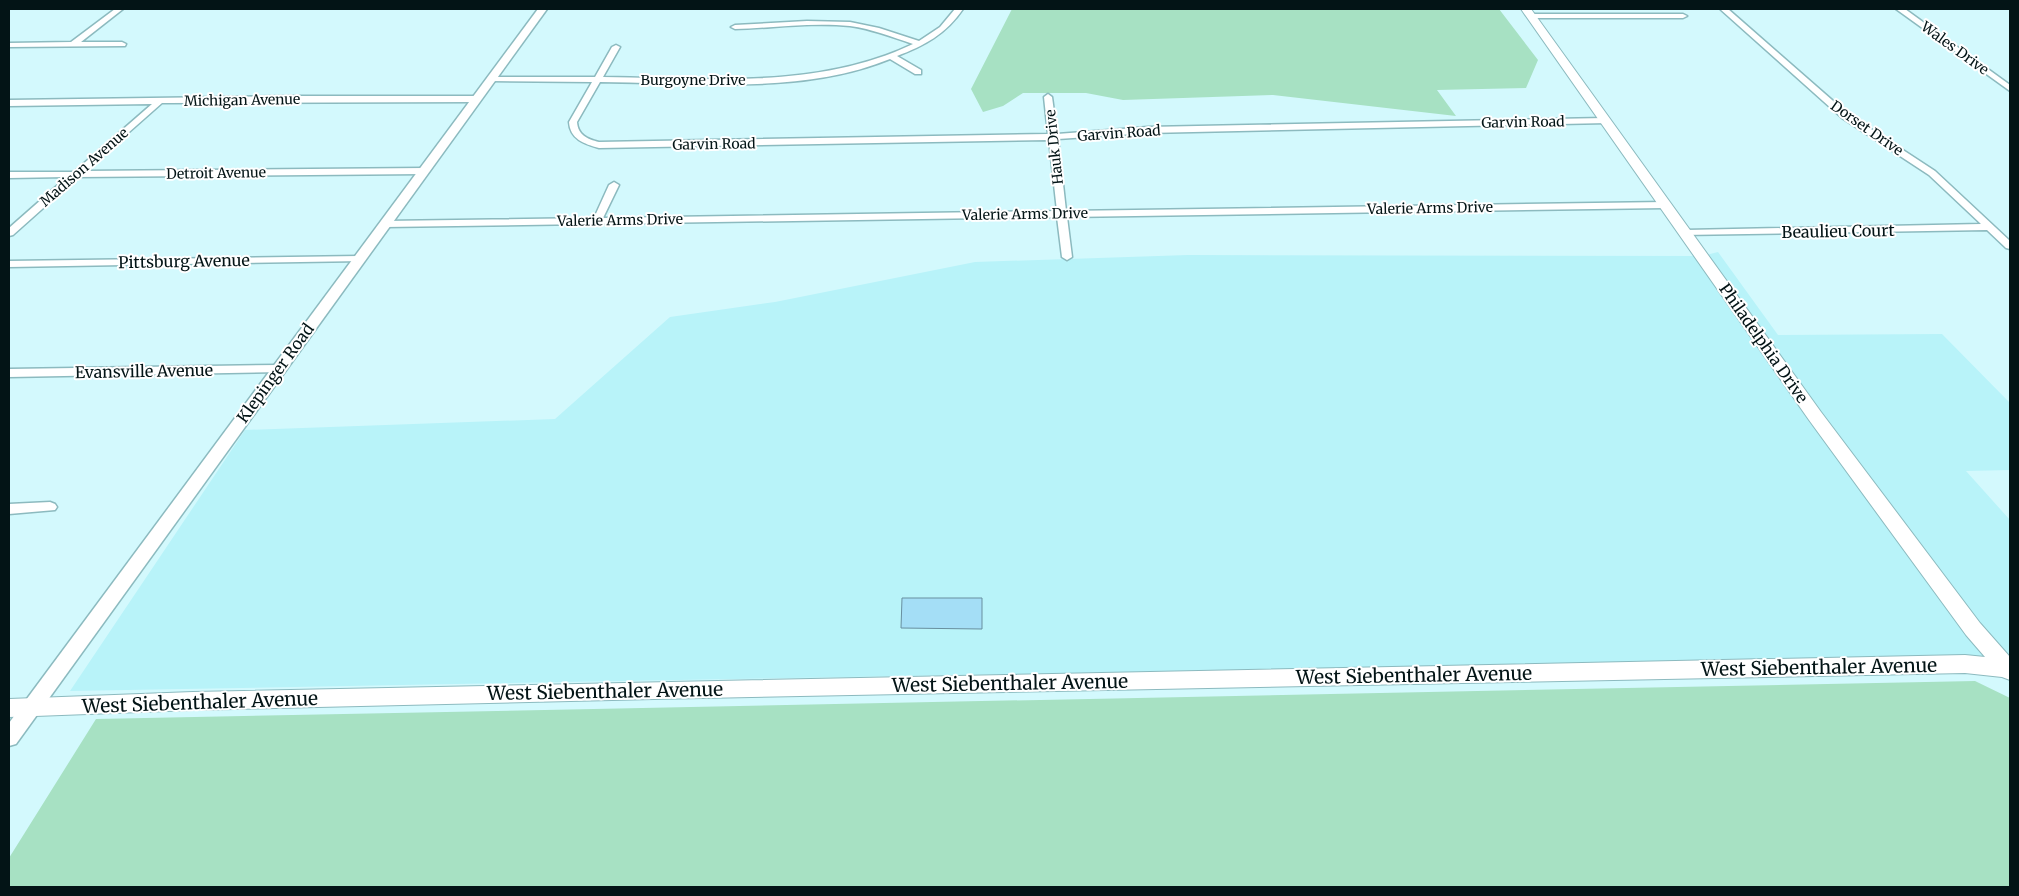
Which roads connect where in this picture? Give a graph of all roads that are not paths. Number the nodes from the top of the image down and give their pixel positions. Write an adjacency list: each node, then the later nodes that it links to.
1 (118, 9): 9 (street)
2 (542, 9): 16 (street, Klepinger Road)
3 (959, 9): 11 (street, Burgoyne Drive)
4 (1724, 9): 33 (street, Dorset Drive)
5 (1900, 9): 18 (street, Wales Drive)
6 (1529, 12): 7 (street); 23 (main road, Philadelphia Drive)
7 (1683, 16)
8 (735, 26): 11 (street)
9 (73, 44): 10 (street); 12 (street)
10 (122, 44)
11 (920, 44): 14 (street, Burgoyne Drive)
12 (9, 45)
13 (616, 46): 17 (street)
14 (892, 57): 15 (street); 17 (street, Burgoyne Drive)
15 (918, 72)
16 (491, 79): 17 (street, Burgoyne Drive); 20 (street, Klepinger Road)
17 (597, 79): 24 (street, Garvin Road)
18 (2010, 89)
19 (1048, 97): 24 (street, Hauk Drive)
20 (476, 99): 21 (street, Michigan Avenue); 25 (street, Klepinger Road)
21 (160, 101): 22 (street, Michigan Avenue); 26 (street, Madison Avenue)
22 (9, 103)
23 (1605, 120): 24 (street, Garvin Road); 29 (main road, Philadelphia Drive)
24 (1053, 137): 30 (street, Hauk Drive)
25 (424, 171): 26 (street, Detroit Avenue); 32 (street, Klepinger Road)
26 (76, 174): 27 (street, Detroit Avenue); 34 (street, Madison Avenue)
27 (9, 175)
28 (614, 185): 31 (street)
29 (1665, 205): 30 (street, Valerie Arms Drive); 35 (main road, Philadelphia Drive)
30 (1062, 214): 31 (street, Valerie Arms Drive); 37 (street, Hauk Drive)
31 (597, 221): 32 (street, Valerie Arms Drive)
32 (385, 224): 38 (street, Klepinger Road)
33 (1990, 227): 35 (street, Beaulieu Court); 36 (street, Dorset Drive)
34 (9, 233)
35 (1686, 233): 44 (main road, Philadelphia Drive)
36 (2010, 246)
37 (1067, 257)
38 (360, 259): 39 (street, Pittsburg Avenue); 40 (street, Klepinger Road)
39 (9, 264)
40 (278, 369): 41 (street, Evansville Avenue); 45 (street, Klepinger Road)
41 (9, 373)
42 (50, 507): 43 (street)
43 (9, 509)
44 (2010, 670): 45 (main road, West Siebenthaler Avenue)
45 (32, 707): 46 (main road, West Siebenthaler Avenue); 47 (street, Klepinger Road)
46 (9, 708)
47 (9, 738)

